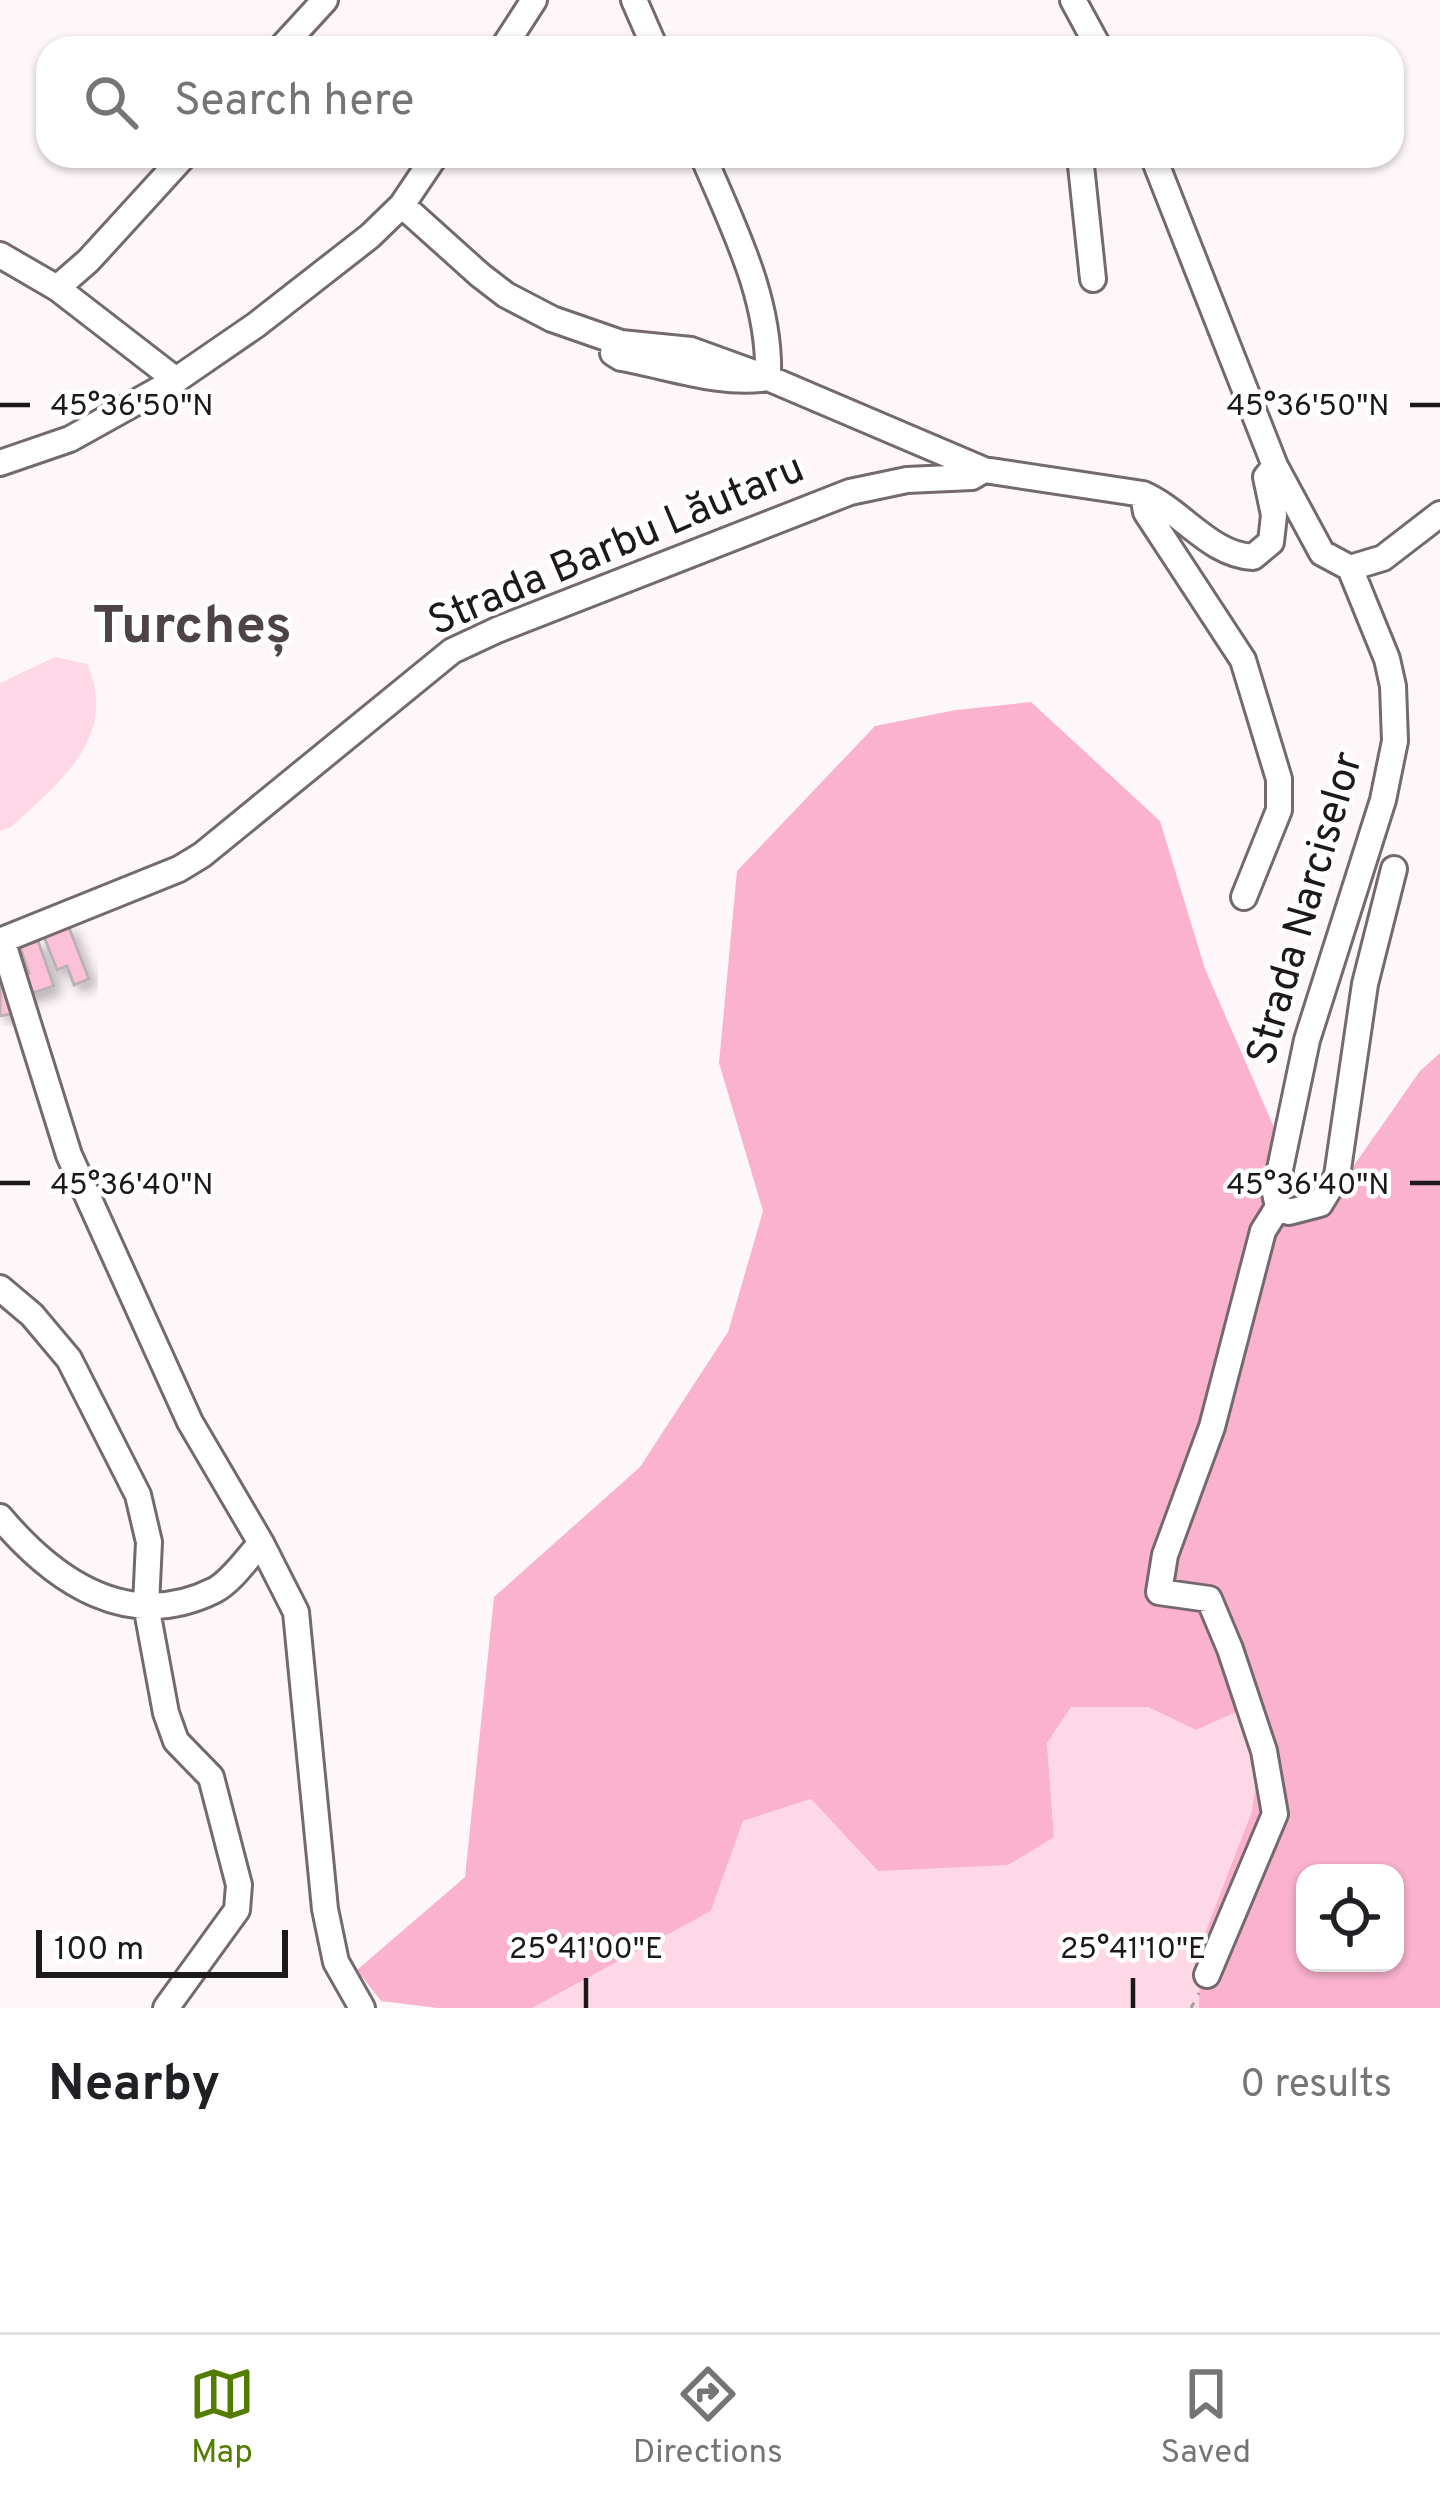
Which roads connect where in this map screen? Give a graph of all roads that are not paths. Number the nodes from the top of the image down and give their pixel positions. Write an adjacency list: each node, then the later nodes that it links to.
1 (325, 0): 5 (street)
2 (534, 0): 6 (street)
3 (634, 0): 7 (street)
4 (1077, 1): 8 (street)
5 (292, 36)
6 (511, 36)
7 (650, 36)
8 (1093, 36)
9 (173, 168): 17 (street)
10 (427, 168): 14 (street)
11 (708, 168): 18 (street)
12 (1081, 168): 16 (street)
13 (1158, 168): 21 (street, Strada Narciselor)
14 (402, 205): 18 (street); 19 (street)
15 (0, 255): 17 (street)
16 (1093, 279)
17 (57, 288): 19 (street)
18 (769, 378): 22 (street)
19 (176, 380): 20 (street)
20 (0, 463)
21 (1274, 466): 23 (street); 25 (street, Strada Narciselor)
22 (984, 470): 23 (street); 28 (street, Strada Barbu Lăutaru)
23 (1143, 494): 27 (street)
24 (1440, 514): 25 (street)
25 (1350, 568): 29 (street, Strada Narciselor)
26 (1394, 869): 29 (street, Strada Narciselor)
27 (1244, 897)
28 (1, 941): 32 (street)
29 (1278, 1207): 34 (street)
30 (0, 1288): 33 (street)
31 (0, 1517): 33 (street)
32 (262, 1543): 33 (street); 36 (street)
33 (146, 1605): 35 (street)
34 (1207, 1975)
35 (166, 2008)
36 (362, 2008)

